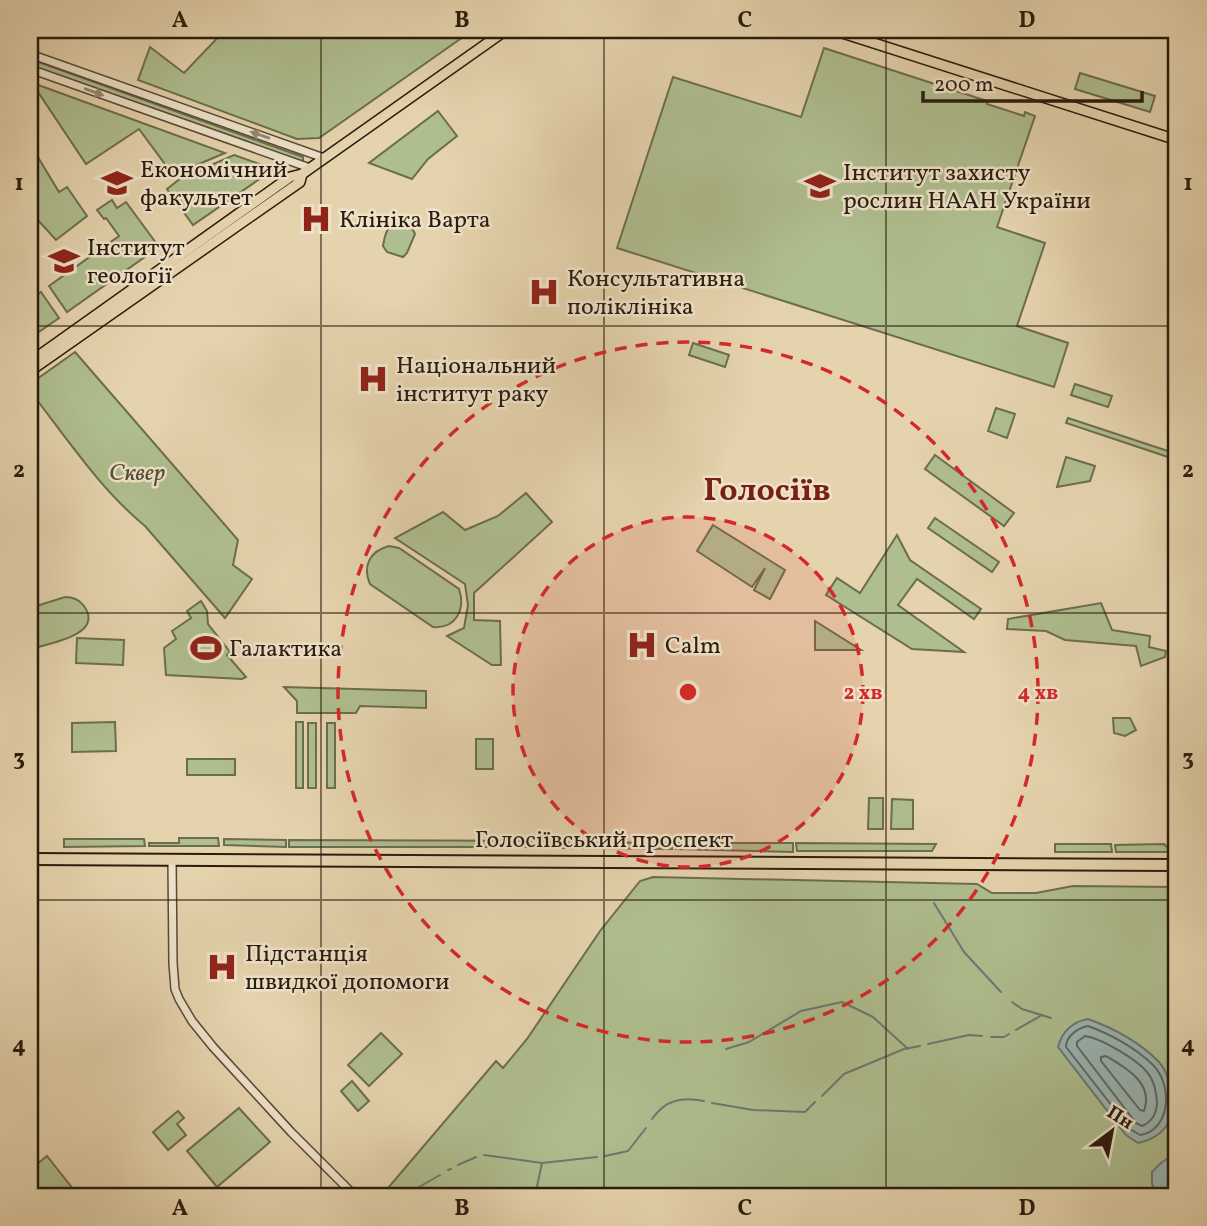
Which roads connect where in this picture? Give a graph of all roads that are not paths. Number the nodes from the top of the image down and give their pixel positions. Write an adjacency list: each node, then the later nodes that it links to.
1 (506, 30): 6 (main road)
2 (833, 30): 5 (main road)
3 (30, 54): 6 (street, one-way to 3)
4 (30, 69): 7 (street, one-way to 7)
5 (1177, 140)
6 (324, 158): 7 (main road)
7 (306, 171): 8 (main road); 9 (main road)
8 (30, 362)
9 (30, 372)
10 (30, 859): 11 (highway, Голосіївський проспект)
11 (172, 859): 12 (highway, Голосіївський проспект); 13 (street)
12 (1177, 864)
13 (355, 1196)

